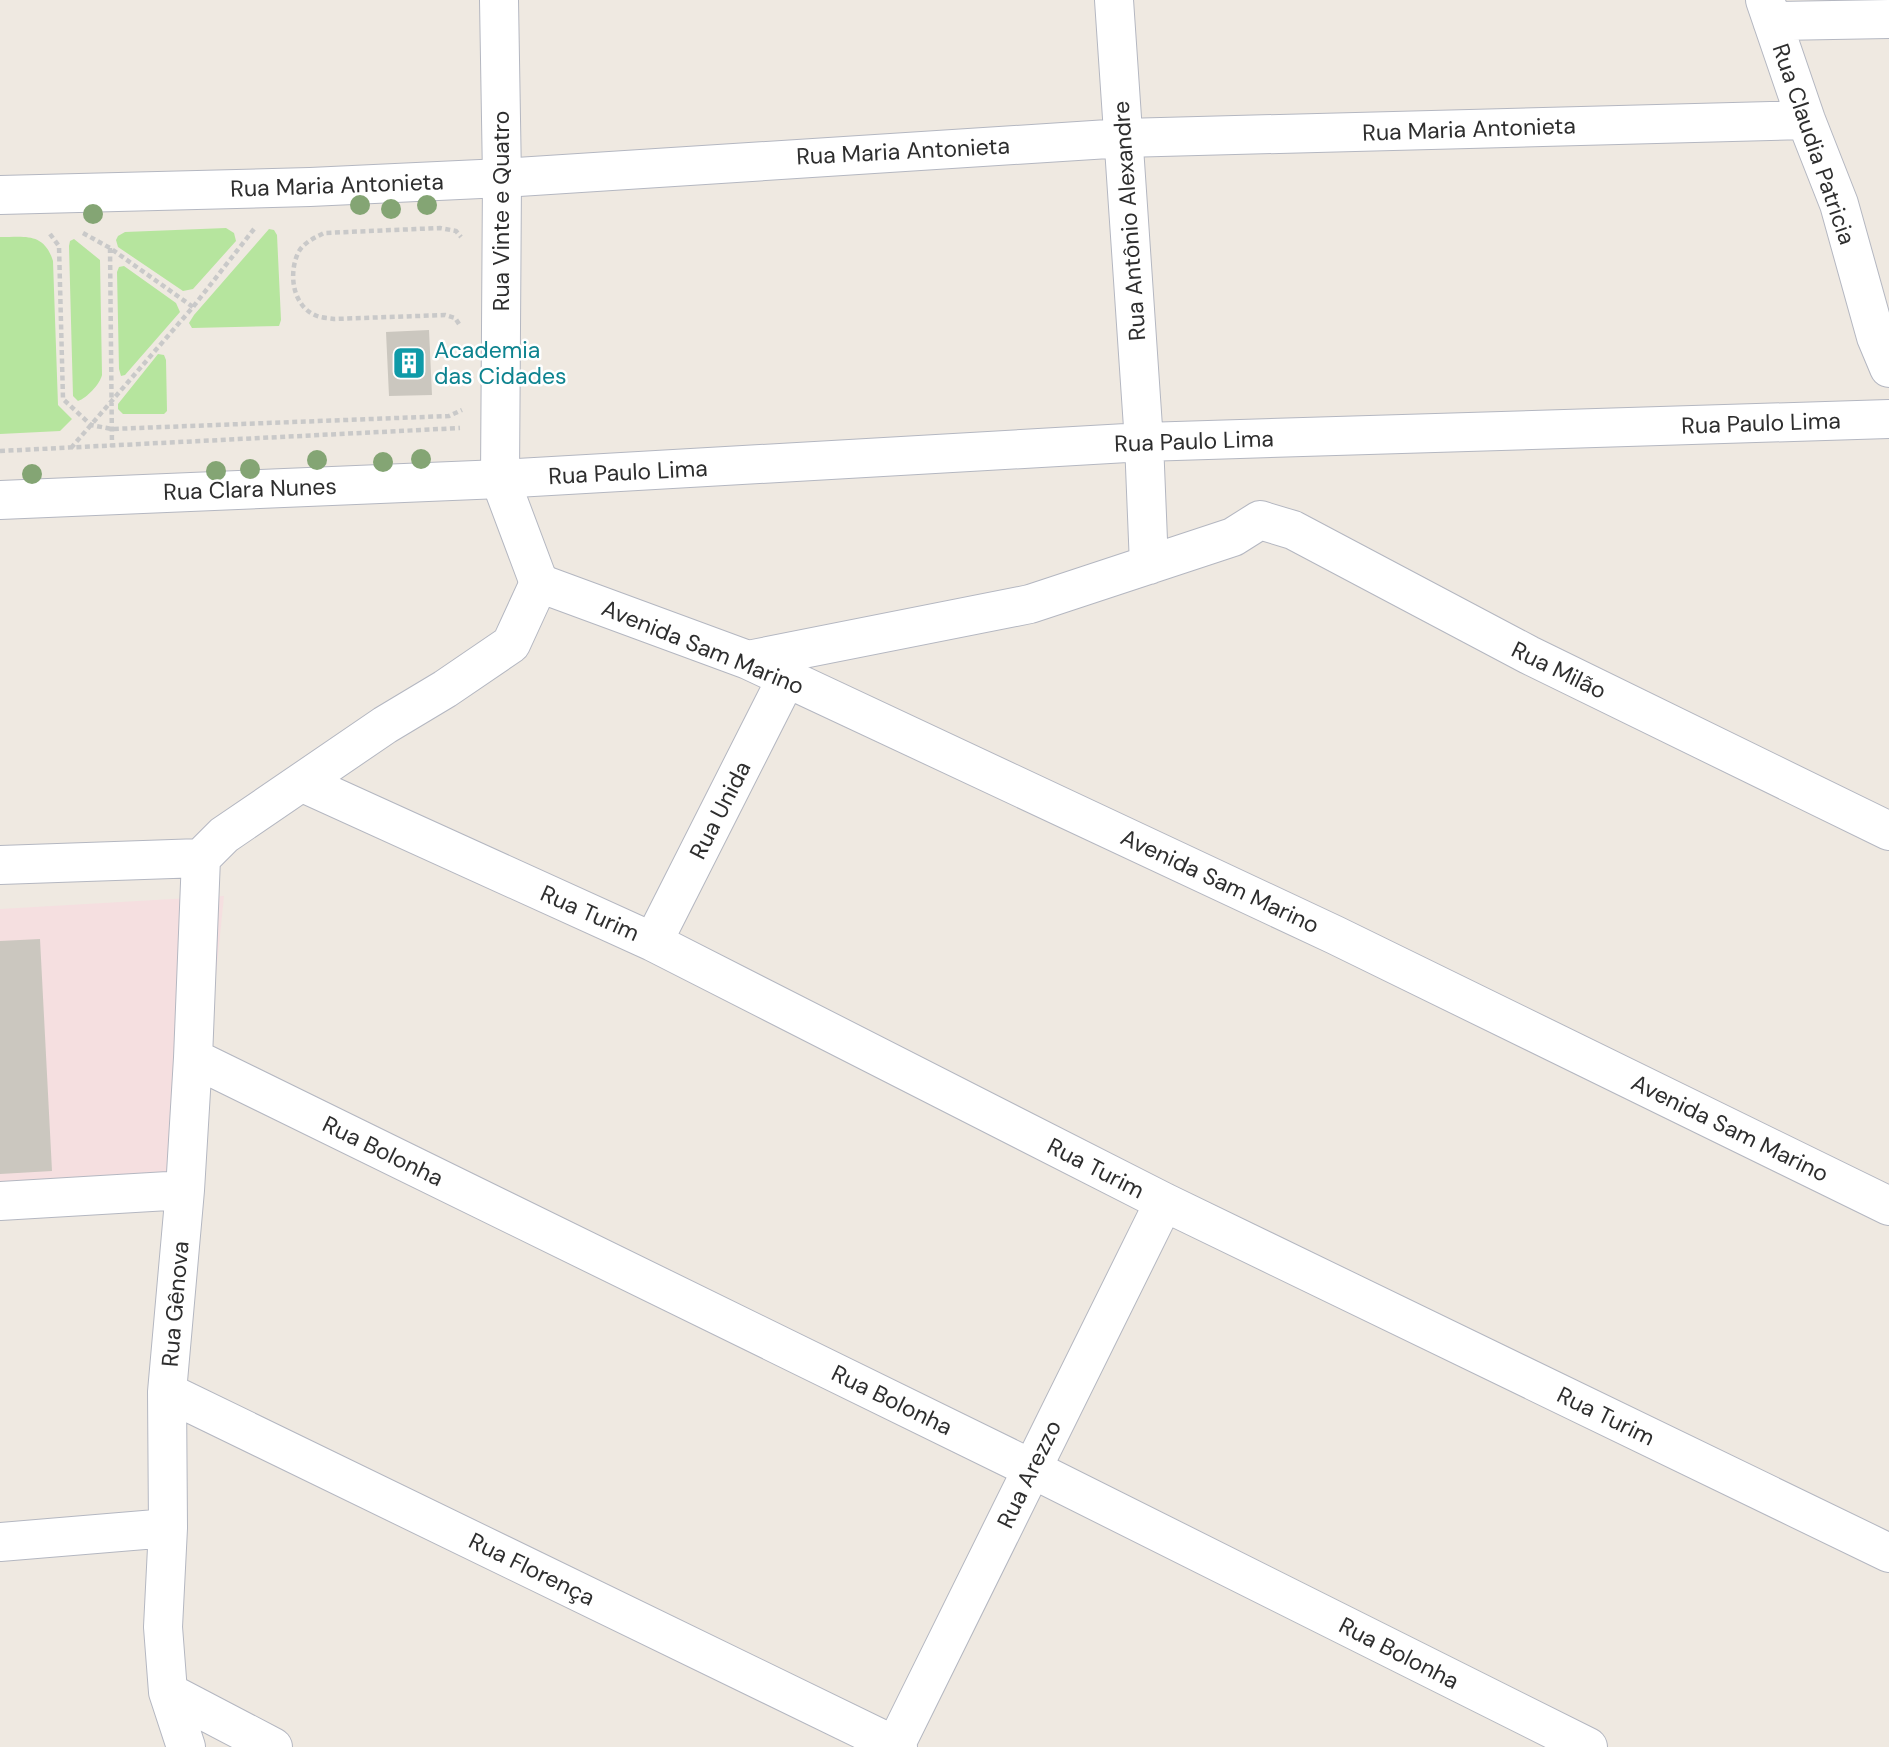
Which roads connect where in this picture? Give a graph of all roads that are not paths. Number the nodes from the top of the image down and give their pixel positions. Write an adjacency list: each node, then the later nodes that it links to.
1 (499, 0): 7 (street, Rua Vinte e Quatro)
2 (1114, 0): 6 (street, Rua Antônio Alexandre)
3 (1768, 11): 4 (street); 5 (street, Rua Claudia Patricia)
4 (1889, 19)
5 (1806, 120): 6 (street, Rua Maria Antonieta); 9 (street, Rua Claudia Patricia)
6 (1124, 138): 7 (street, Rua Maria Antonieta); 11 (street, Rua Antônio Alexandre)
7 (502, 178): 8 (street, Rua Maria Antonieta); 12 (street, Rua Vinte e Quatro)
8 (0, 195)
9 (1885, 347)
10 (1889, 419): 11 (street, Rua Paulo Lima)
11 (1144, 442): 12 (street, Rua Paulo Lima); 14 (street, Rua Antônio Alexandre)
12 (500, 479): 13 (street, Rua Clara Nunes); 15 (street, Rua Vinte e Quatro)
13 (0, 500)
14 (1149, 565): 16 (street, Rua Milão); 19 (street, Rua Milão)
15 (539, 583): 16 (street, Avenida Sam Marino); 18 (street)
16 (748, 660): 17 (street, Avenida Sam Marino)
17 (786, 679): 22 (street, Rua Unida); 27 (street, Avenida Sam Marino)
18 (303, 783): 20 (street); 22 (street, Rua Turim)
19 (1889, 831)
20 (201, 858): 21 (street); 23 (street, Rua Gênova)
21 (0, 865)
22 (653, 942): 26 (street, Rua Turim)
23 (193, 1058): 24 (street, Rua Gênova); 29 (street, Rua Bolonha)
24 (185, 1190): 25 (street); 28 (street, Rua Gênova)
25 (0, 1201)
26 (1164, 1202): 29 (street, Rua Arezzo); 32 (street, Rua Turim)
27 (1889, 1206)
28 (167, 1391): 30 (street, Rua Gênova); 34 (street, Rua Florença)
29 (1032, 1469): 34 (street, Rua Arezzo); 37 (street, Rua Bolonha)
30 (168, 1528): 31 (street); 33 (street, Rua Gênova)
31 (0, 1542)
32 (1889, 1553)
33 (168, 1692): 35 (street, Rua Gênova); 36 (street)
34 (897, 1746)
35 (186, 1747)
36 (273, 1747)
37 (1588, 1747)

